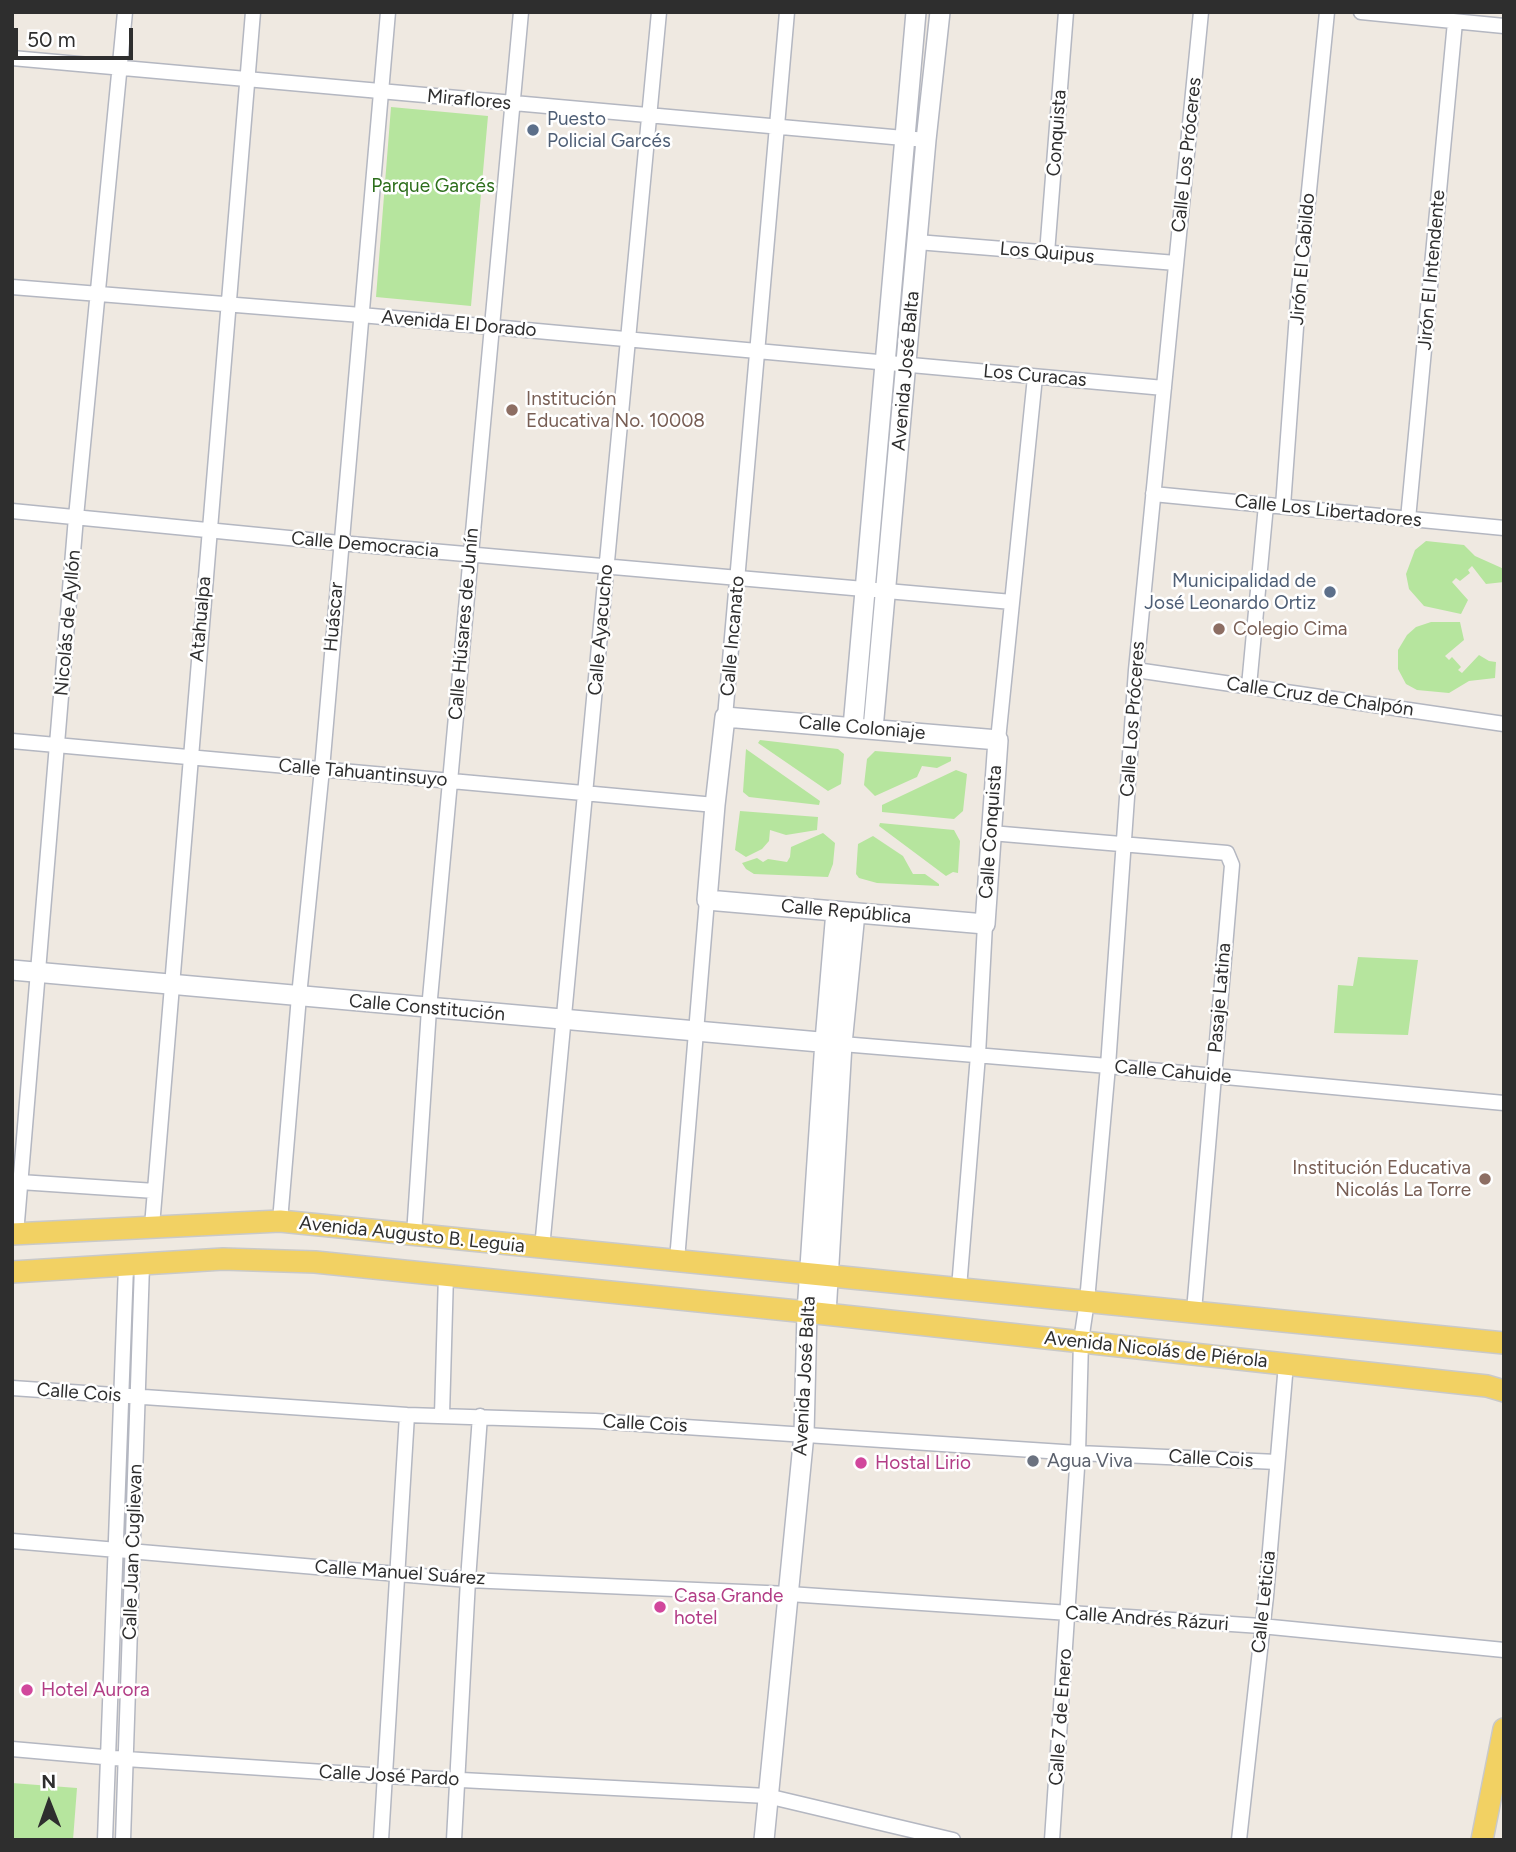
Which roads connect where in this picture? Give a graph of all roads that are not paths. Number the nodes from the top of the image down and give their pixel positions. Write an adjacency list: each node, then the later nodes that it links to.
1 (125, 12): 16 (street, Nicolás de Ayllón)
2 (253, 12): 17 (street, Atahualpa)
3 (388, 12): 18 (street, Huáscar)
4 (521, 12): 19 (street, Calle Húsares de Junín)
5 (659, 12): 20 (street, Calle Ayacucho)
6 (787, 12): 21 (street, Calle Incanato)
7 (916, 12): 22 (street, Avenida José Balta)
8 (940, 12): 23 (street, Avenida José Balta)
9 (1066, 12): 25 (street, Conquista)
10 (1202, 12): 26 (street, Calle Los Próceres)
11 (1326, 12): 40 (street, Jirón El Cabildo)
12 (1361, 12): 13 (street)
13 (1455, 22): 14 (street); 43 (street, Jirón El Intendente)
14 (1504, 26)
15 (12, 58): 16 (street, Miraflores)
16 (119, 68): 17 (street, Miraflores); 28 (street, Nicolás de Ayllón)
17 (246, 80): 18 (street, Miraflores); 29 (street, Atahualpa)
18 (380, 93): 19 (street, Miraflores); 30 (street, Huáscar)
19 (512, 104): 20 (street, Miraflores); 31 (street, Calle Húsares de Junín)
20 (650, 115): 21 (street, Miraflores); 32 (street, Calle Ayacucho)
21 (776, 126): 22 (street, Miraflores); 33 (street, Calle Incanato)
22 (905, 138): 23 (street, Miraflores); 34 (street, Avenida José Balta)
23 (926, 140): 24 (street, Avenida José Balta)
24 (917, 242): 25 (street, Los Quipus); 35 (street, Avenida José Balta)
25 (1047, 253): 26 (street, Los Quipus)
26 (1176, 263): 37 (street, Calle Los Próceres)
27 (12, 286): 28 (street, Avenida El Dorado)
28 (97, 294): 29 (street, Avenida El Dorado); 42 (street, Nicolás de Ayllón)
29 (230, 304): 30 (street, Avenida El Dorado); 45 (street, Atahualpa)
30 (361, 315): 31 (street, Avenida El Dorado); 46 (street, Huáscar)
31 (491, 327): 32 (street, Avenida El Dorado); 47 (street, Calle Húsares de Junín)
32 (627, 340): 33 (street, Avenida El Dorado); 48 (street, Calle Ayacucho)
33 (758, 351): 34 (street, Avenida El Dorado); 49 (street, Calle Incanato)
34 (886, 363): 35 (street, Avenida El Dorado); 50 (street, Avenida José Balta)
35 (906, 365): 36 (street, Los Curacas); 51 (street, Avenida José Balta)
36 (1035, 377): 37 (street, Los Curacas); 52 (street, Calle Conquista)
37 (1164, 388): 38 (street, Calle Los Próceres)
38 (1153, 494): 39 (street, Calle Los Libertadores); 53 (street, Calle Los Próceres)
39 (1266, 505): 40 (street, Calle Los Libertadores); 54 (street)
40 (1283, 506): 43 (street, Calle Los Libertadores)
41 (12, 511): 42 (street, Calle Democracia)
42 (76, 517): 45 (street, Calle Democracia); 61 (street, Nicolás de Ayllón)
43 (1408, 519): 44 (street, Calle Los Libertadores)
44 (1504, 528)
45 (209, 530): 46 (street, Calle Democracia); 62 (street, Atahualpa)
46 (340, 543): 47 (street, Calle Democracia); 63 (street, Huáscar)
47 (470, 554): 48 (street, Calle Democracia); 64 (street, Calle Húsares de Junín)
48 (606, 566): 49 (street, Calle Democracia); 65 (street, Calle Ayacucho)
49 (738, 578): 50 (street, Calle Democracia); 55 (street, Calle Incanato)
50 (865, 590): 51 (street, Calle Democracia); 57 (street, Avenida José Balta)
51 (886, 592): 52 (street, Calle Democracia); 58 (street, Avenida José Balta)
52 (1012, 602): 59 (street, Calle Conquista)
53 (1136, 670): 54 (street, Calle Cruz de Chalpón); 68 (street, Calle Los Próceres)
54 (1249, 686): 56 (street, Calle Cruz de Chalpón)
55 (725, 717): 57 (street, Calle Coloniaje); 66 (street, Calle Incanato)
56 (1504, 724)
57 (853, 727): 58 (street, Calle Coloniaje)
58 (873, 729): 59 (street, Calle Coloniaje)
59 (998, 740): 67 (street, Calle Conquista)
60 (12, 741): 61 (street, Calle Tahuantinsuyo)
61 (57, 745): 62 (street, Calle Tahuantinsuyo); 73 (street, Nicolás de Ayllón)
62 (190, 757): 63 (street, Calle Tahuantinsuyo); 74 (street, Atahualpa)
63 (322, 769): 64 (street, Calle Tahuantinsuyo); 75 (street, Huáscar)
64 (450, 781): 65 (street, Calle Tahuantinsuyo); 76 (street, Calle Húsares de Junín)
65 (587, 794): 66 (street, Calle Tahuantinsuyo); 77 (street, Calle Ayacucho)
66 (715, 805): 69 (street, Calle Incanato)
67 (991, 833): 68 (street); 71 (street, Calle Conquista)
68 (1124, 844): 81 (street, Calle Los Próceres); 82 (street, Pasaje Latina)
69 (707, 900): 70 (street, Calle República); 78 (street, Calle Incanato)
70 (846, 912): 71 (street, Calle República); 79 (street, Avenida José Balta)
71 (985, 924): 80 (street, Calle Conquista)
72 (12, 970): 73 (street, Calle Constitución)
73 (37, 972): 74 (street, Calle Constitución); 84 (street, Nicolás de Ayllón)
74 (171, 985): 75 (street, Calle Constitución); 85 (street, Atahualpa)
75 (299, 996): 76 (street, Calle Constitución); 86 (street, Huáscar)
76 (429, 1009): 77 (street, Calle Constitución); 89 (street, Calle Húsares de Junín)
77 (563, 1020): 78 (street, Calle Constitución); 91 (street, Calle Ayacucho)
78 (696, 1031): 79 (street, Calle Constitución); 92 (street, Calle Incanato)
79 (834, 1043): 80 (street, Calle Cahuide); 96 (street, Avenida José Balta)
80 (978, 1055): 81 (street, Calle Cahuide); 97 (street, Calle Conquista)
81 (1108, 1066): 82 (street, Calle Cahuide); 98 (street, Calle Los Próceres)
82 (1214, 1076): 83 (street, Calle Cahuide); 99 (street, Pasaje Latina)
83 (1504, 1103)
84 (20, 1182): 85 (street); 88 (street, Nicolás de Ayllón)
85 (155, 1191): 87 (street, Atahualpa)
86 (280, 1221): 87 (main road, Avenida Augusto B. Leguia); 89 (main road, Avenida Augusto B. Leguia)
87 (152, 1226): 88 (main road, Avenida Augusto B. Leguia)
88 (14, 1234)
89 (414, 1236): 90 (main road, Avenida Augusto B. Leguia)
90 (448, 1239): 91 (main road, Avenida Augusto B. Leguia); 95 (main road)
91 (542, 1248): 92 (main road, Avenida Augusto B. Leguia)
92 (677, 1260): 96 (main road, Avenida Augusto B. Leguia)
93 (134, 1265): 94 (main road, Avenida Augusto B. Leguia); 95 (main road, Avenida Augusto B. Leguia); 106 (street, Calle Juan Cuglievan); 107 (street, Calle Juan Cuglievan)
94 (12, 1272)
95 (446, 1274): 100 (main road, Avenida Augusto B. Leguia); 109 (street)
96 (820, 1274): 97 (main road); 100 (street, Avenida José Balta)
97 (959, 1288): 98 (main road)
98 (1087, 1301): 99 (main road); 101 (street, Calle 7 de Enero)
99 (1194, 1311): 102 (main road)
100 (817, 1312): 101 (main road, Avenida Nicolás de Piérola); 111 (street, Avenida José Balta)
101 (1081, 1341): 103 (main road, Avenida Nicolás de Piérola); 112 (street, Calle 7 de Enero)
102 (1504, 1343)
103 (1286, 1364): 105 (main road, Avenida Nicolás de Piérola); 113 (street, Calle Leticia)
104 (12, 1388): 106 (street, Calle Cois)
105 (1504, 1391)
106 (121, 1396): 107 (street, Calle Cois); 115 (street, Calle Juan Cuglievan)
107 (138, 1397): 108 (street, Calle Cois); 116 (street, Calle Juan Cuglievan)
108 (407, 1415): 109 (street, Calle Cois); 117 (street)
109 (442, 1415): 110 (street, Calle Cois)
110 (480, 1416): 111 (street, Calle Cois); 118 (street)
111 (804, 1434): 112 (street, Calle Cois); 119 (street, Avenida José Balta)
112 (1078, 1453): 113 (street, Calle Cois); 120 (street, Calle 7 de Enero)
113 (1277, 1462): 121 (street, Calle Leticia)
114 (12, 1541): 115 (street, Calle Manuel Suárez)
115 (115, 1550): 116 (street, Calle Manuel Suárez); 125 (street, Calle Juan Cuglievan)
116 (133, 1552): 117 (street, Calle Manuel Suárez); 126 (street, Calle Juan Cuglievan)
117 (398, 1574): 118 (street, Calle Manuel Suárez); 127 (street)
118 (468, 1580): 119 (street, Calle Manuel Suárez); 128 (street)
119 (789, 1594): 120 (street, Calle Andrés Rázuri); 129 (street, Avenida José Balta)
120 (1068, 1614): 121 (street, Calle Andrés Rázuri); 136 (street, Calle 7 de Enero)
121 (1261, 1626): 122 (street, Calle Andrés Rázuri); 137 (street, Calle Leticia)
122 (1504, 1650)
123 (1504, 1729): 138 (main road)
124 (12, 1749): 125 (street, Calle José Pardo)
125 (108, 1757): 126 (street, Calle José Pardo); 130 (street, Calle Juan Cuglievan)
126 (126, 1759): 127 (street, Calle José Pardo); 131 (street, Calle Juan Cuglievan)
127 (385, 1776): 128 (street, Calle José Pardo); 132 (street)
128 (457, 1780): 129 (street, Calle José Pardo); 133 (street)
129 (767, 1796): 134 (street, Avenida José Balta); 135 (street, Calle José Pardo)
130 (105, 1840)
131 (123, 1840)
132 (382, 1840)
133 (454, 1840)
134 (764, 1840)
135 (953, 1840)
136 (1052, 1840)
137 (1239, 1840)
138 (1482, 1840)

